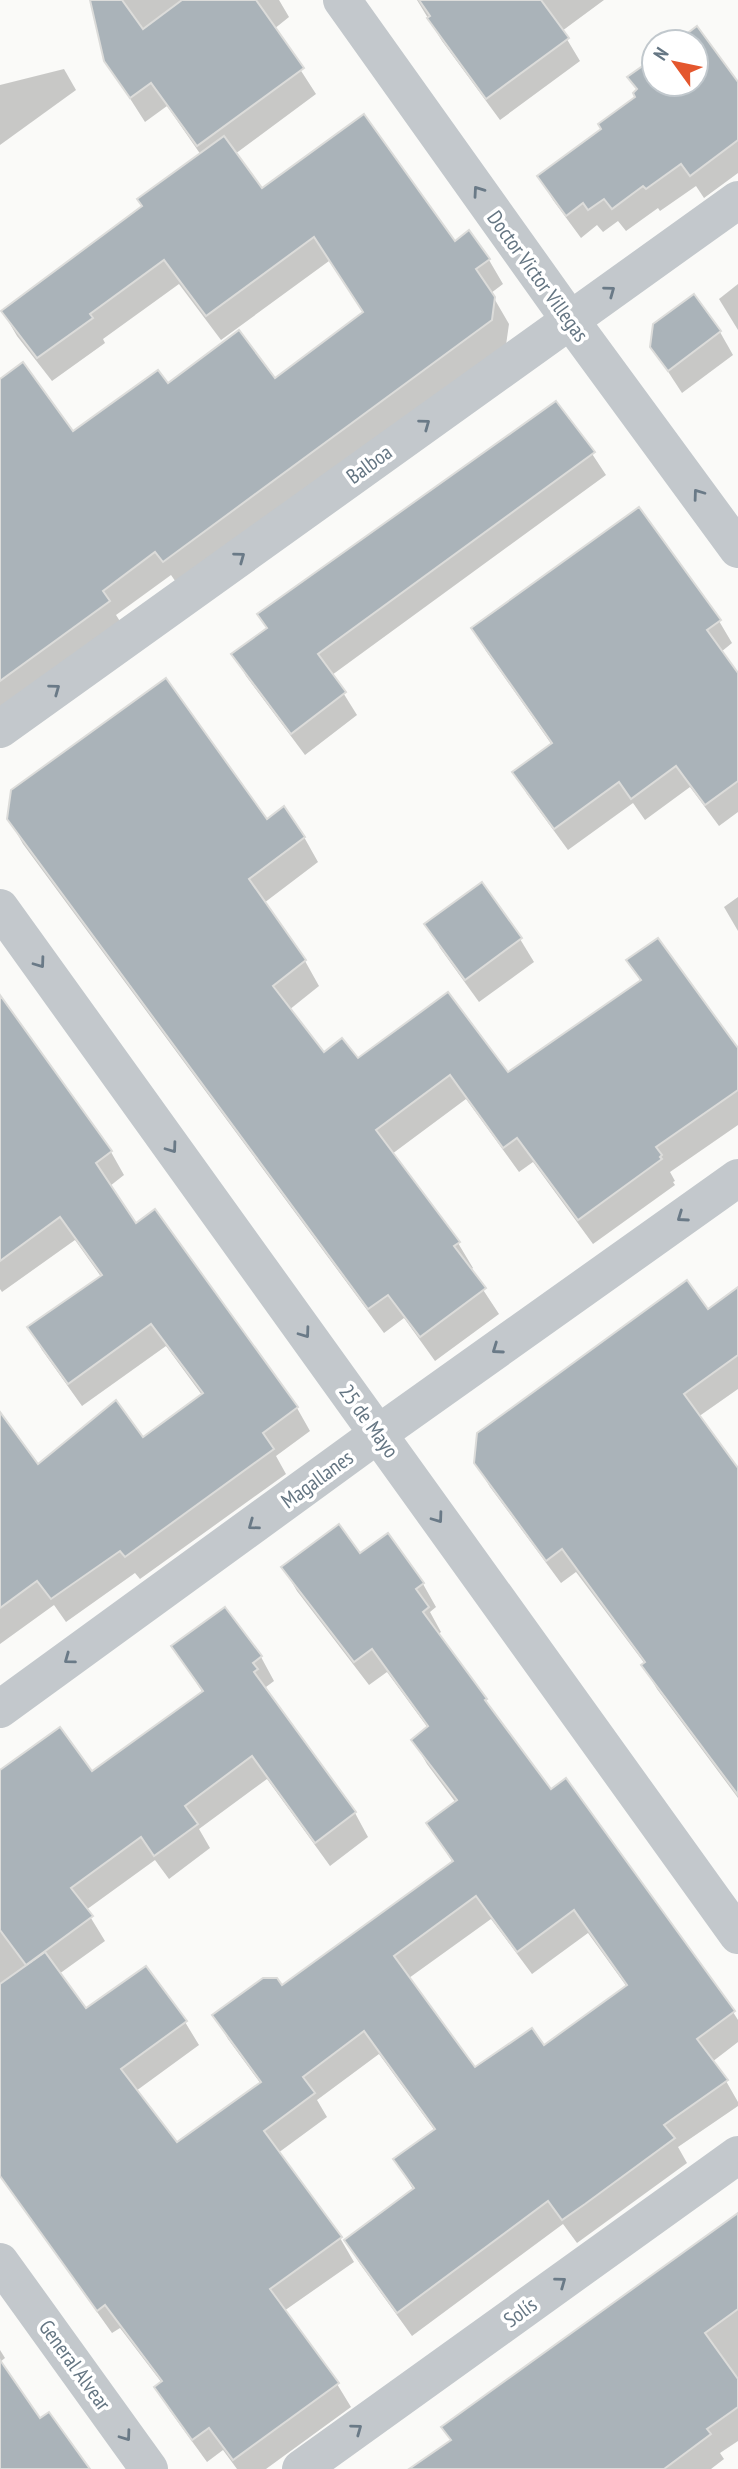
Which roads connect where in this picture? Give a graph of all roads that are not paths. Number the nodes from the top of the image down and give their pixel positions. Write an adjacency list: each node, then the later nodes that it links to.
1 (342, 0): 3 (street, Doctor Victor Villegas, one-way to 1)
2 (738, 200): 3 (street, Balboa, one-way to 2)
3 (570, 320): 4 (street, Doctor Victor Villegas, one-way to 3); 5 (street, Balboa, one-way to 3)
4 (738, 549)
5 (0, 729)
6 (0, 908): 8 (street, 25 de Mayo, one-way to 8)
7 (738, 1178): 8 (street, Magallanes, one-way to 8)
8 (378, 1434): 9 (street, Magallanes, one-way to 9); 10 (street, 25 de Mayo, one-way to 10)
9 (0, 1709)
10 (738, 1935)
11 (738, 2155): 14 (street, Solís, one-way to 11)
12 (0, 2262): 13 (street, General Alvear, one-way to 13)
13 (149, 2469)
14 (301, 2469)

